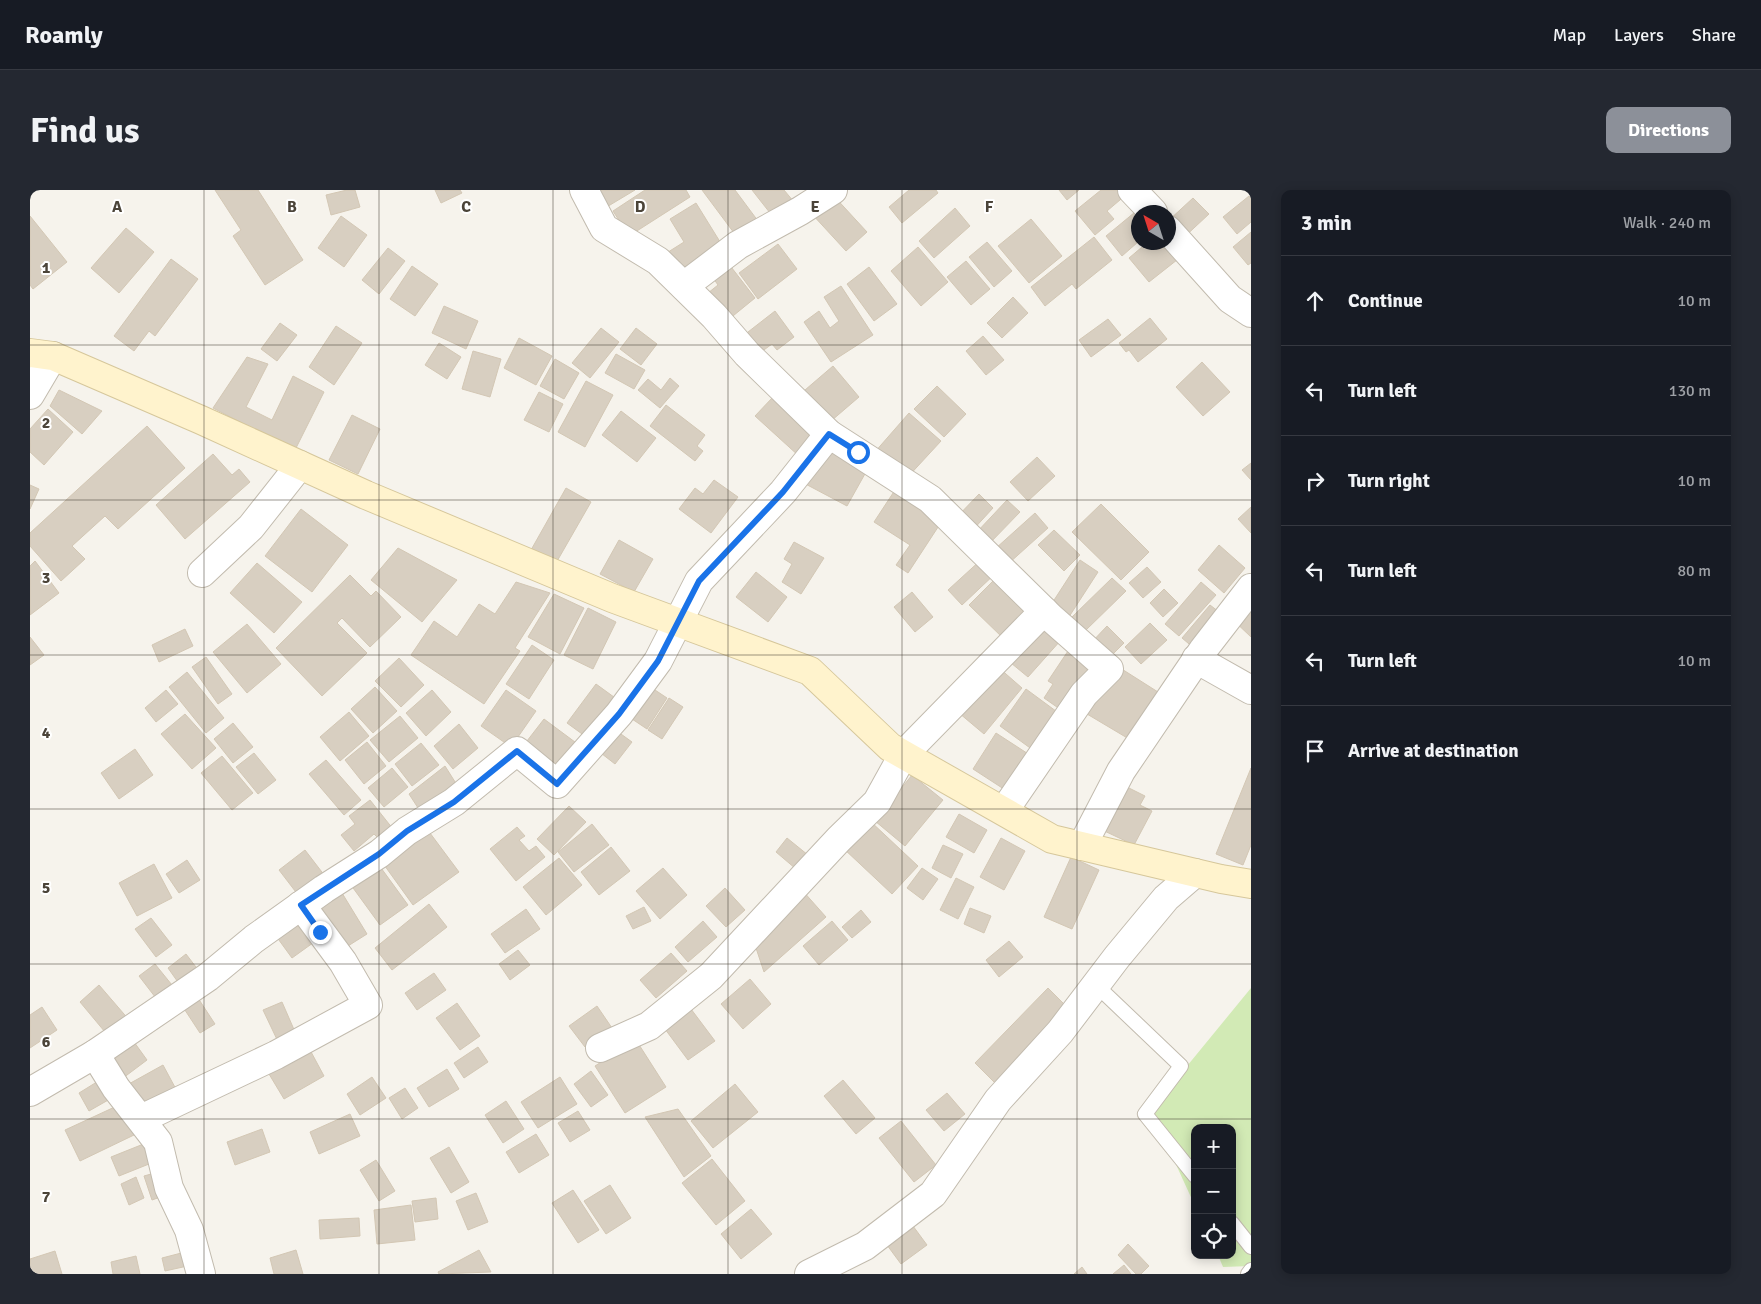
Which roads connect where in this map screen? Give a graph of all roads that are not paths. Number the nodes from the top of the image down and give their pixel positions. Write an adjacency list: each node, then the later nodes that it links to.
1 (584, 190): 6 (street)
2 (833, 190): 6 (street)
3 (1132, 190): 4 (street)
4 (1146, 205)
5 (1176, 239): 7 (street)
6 (684, 286): 10 (street)
7 (1251, 313)
8 (41, 355): 9 (street); 11 (main road)
9 (30, 395)
10 (829, 434): 14 (street); 15 (street)
11 (300, 465): 12 (street); 15 (main road)
12 (202, 573)
13 (1251, 588): 16 (street)
14 (1044, 610): 18 (street); 19 (street)
15 (679, 622): 18 (main road); 23 (street)
16 (1196, 659): 17 (street); 20 (street)
17 (1251, 690)
18 (904, 754): 19 (main road); 25 (street)
19 (1004, 811): 20 (main road)
20 (1082, 846): 21 (main road)
21 (1195, 873): 22 (main road); 24 (street)
22 (1251, 884)
23 (301, 905): 26 (street); 28 (street)
24 (1096, 985): 29 (lane); 34 (street)
25 (600, 1048)
26 (95, 1054): 27 (street); 28 (street)
27 (30, 1092)
28 (141, 1119): 33 (street)
29 (1191, 1171)
30 (1236, 1228): 31 (lane)
31 (1251, 1247)
32 (1251, 1270): 35 (lane)
33 (201, 1274)
34 (809, 1274)
35 (1248, 1274)

